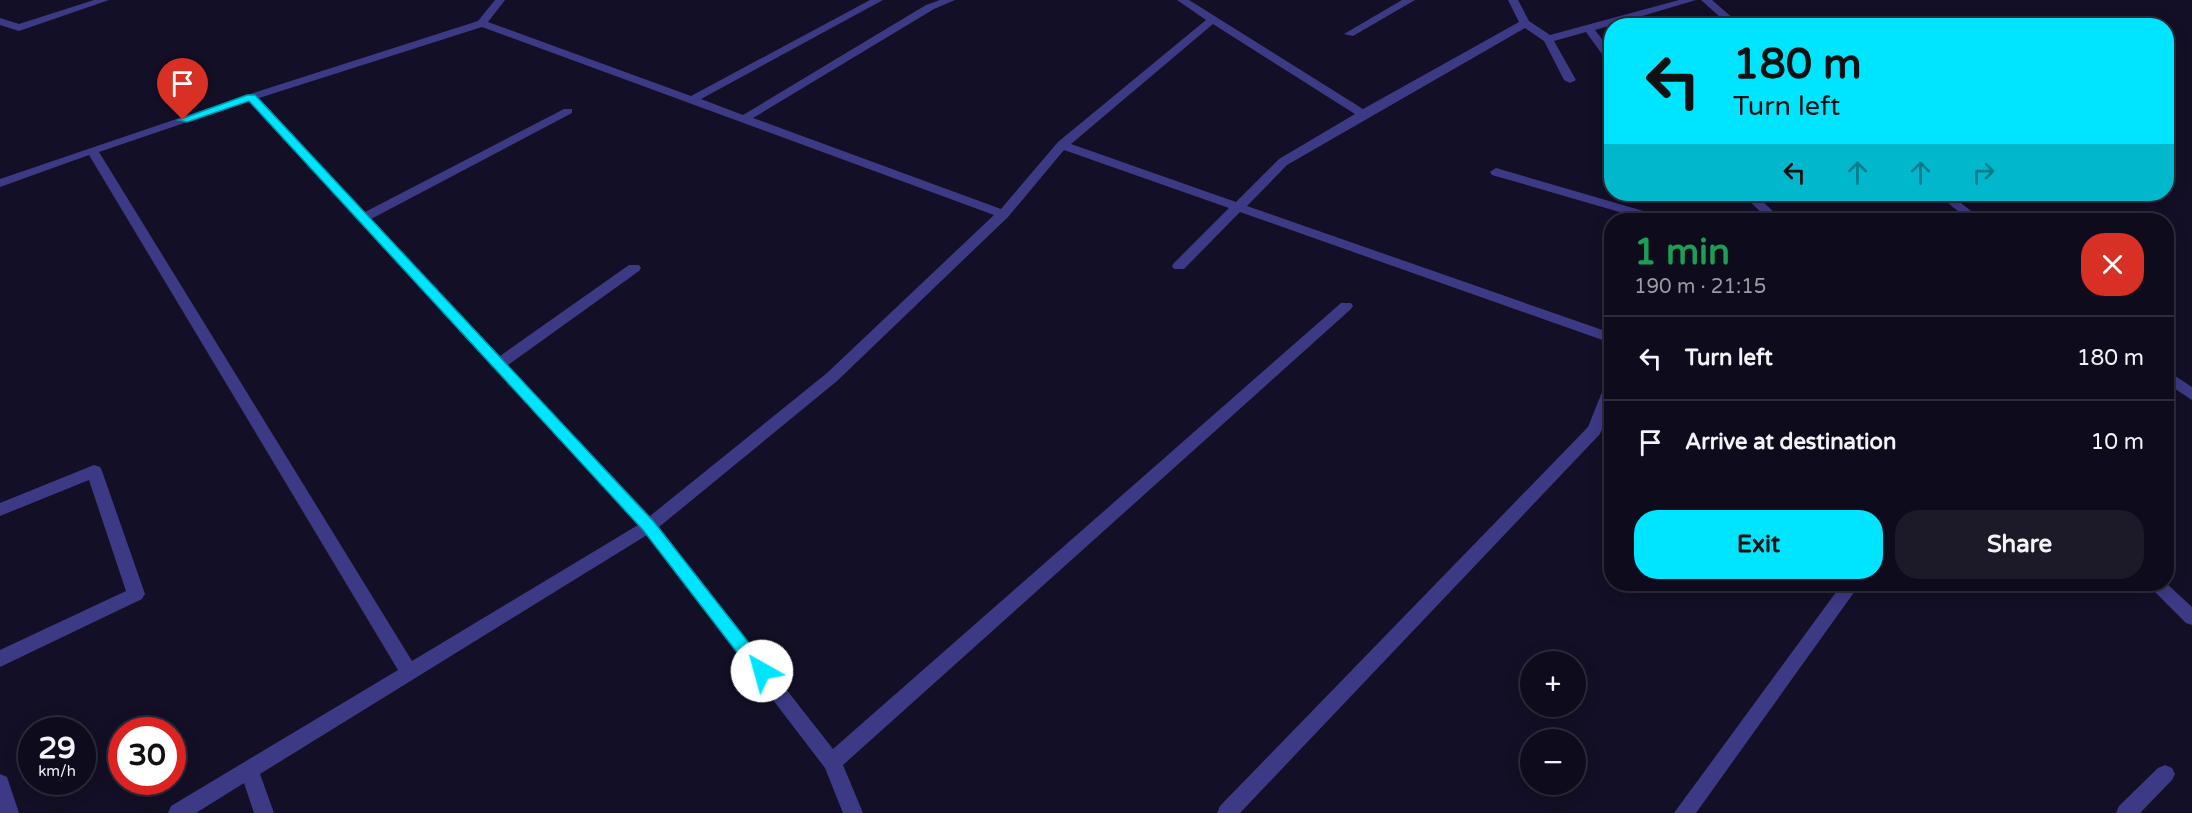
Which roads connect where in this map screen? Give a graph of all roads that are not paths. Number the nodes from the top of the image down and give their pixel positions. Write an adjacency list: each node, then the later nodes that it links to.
1 (104, 0): 13 (street)
2 (500, 0): 14 (street)
3 (878, 0): 23 (street)
4 (950, 0): 26 (street)
5 (1182, 0): 12 (street)
6 (1410, 0): 18 (street)
7 (1513, 0): 15 (street)
8 (1691, 0): 10 (street)
9 (1706, 0): 11 (street)
10 (1625, 18)
11 (1727, 18)
12 (1212, 20): 25 (street); 27 (street)
13 (0, 21)
14 (482, 23): 22 (street); 23 (street)
15 (1525, 23): 19 (street); 25 (street)
16 (1604, 24): 17 (street)
17 (1588, 28): 19 (street); 20 (street)
18 (1349, 34)
19 (1548, 39): 21 (street)
20 (1604, 49)
21 (1570, 80)
22 (251, 97): 28 (street); 38 (street)
23 (691, 100): 26 (street)
24 (568, 111): 38 (street)
25 (1363, 114): 33 (street)
26 (744, 119): 37 (street)
27 (1062, 145): 33 (street); 37 (street)
28 (92, 150): 30 (street); 53 (street)
29 (1496, 172): 34 (street)
30 (0, 183)
31 (1756, 201): 35 (street)
32 (1952, 201): 36 (street)
33 (1235, 207): 39 (street); 42 (street)
34 (1635, 213)
35 (1768, 213)
36 (1967, 213)
37 (1003, 214): 48 (street)
38 (363, 218): 43 (street)
39 (1179, 266)
40 (634, 268): 43 (street)
41 (1346, 306): 54 (street)
42 (1604, 336)
43 (499, 364): 48 (street)
44 (2174, 381): 45 (street)
45 (2192, 396)
46 (1604, 405): 62 (street)
47 (0, 510): 52 (street)
48 (649, 526): 53 (street); 54 (street)
49 (1846, 591): 63 (street)
50 (2163, 591): 51 (street)
51 (2192, 618)
52 (0, 659)
53 (409, 672): 55 (street)
54 (832, 762): 61 (street)
55 (249, 771): 59 (street); 60 (street)
56 (2165, 774): 64 (street)
57 (0, 783): 58 (street)
58 (9, 813)
59 (178, 813)
60 (264, 813)
61 (853, 813)
62 (1227, 813)
63 (1684, 813)
64 (2126, 813)

